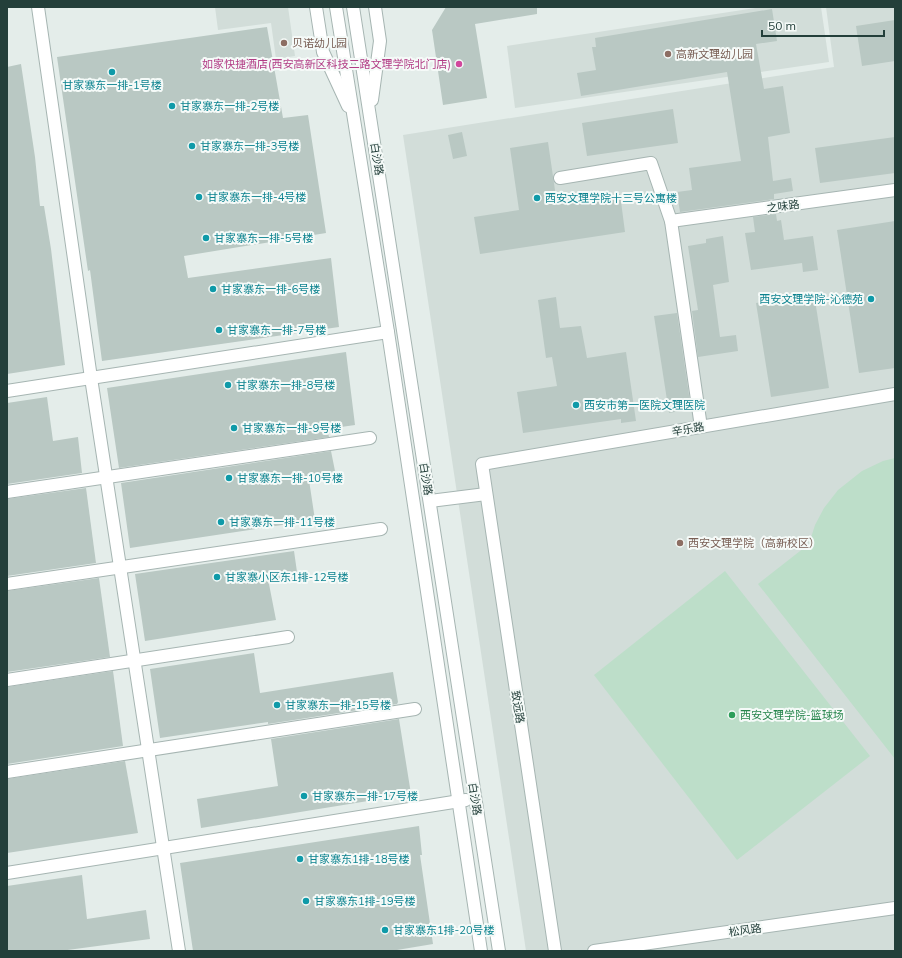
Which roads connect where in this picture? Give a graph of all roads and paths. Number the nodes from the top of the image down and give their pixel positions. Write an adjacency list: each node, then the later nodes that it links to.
1 (38, 7): 12 (street)
2 (316, 7): 7 (street)
3 (336, 7): 7 (street, 白沙路)
4 (353, 7): 6 (street, 白沙路)
5 (375, 7): 6 (street)
6 (370, 116): 21 (street, 白沙路)
7 (354, 118): 11 (street, 白沙路)
8 (560, 178): 10 (street)
9 (895, 190): 10 (street, 之味路)
10 (671, 221): 15 (street)
11 (388, 332): 12 (street); 32 (street, 白沙路)
12 (91, 378): 13 (street); 18 (street)
13 (7, 391)
14 (895, 394): 15 (street, 辛乐路)
15 (701, 427): 17 (street, 辛乐路)
16 (370, 438): 18 (street)
17 (482, 464): 20 (street, 致远路)
18 (107, 478): 19 (street); 23 (street)
19 (7, 492)
20 (486, 494): 21 (street); 39 (street, 致远路)
21 (430, 501): 31 (street, 白沙路)
22 (381, 529): 23 (street)
23 (120, 566): 24 (street); 26 (street)
24 (7, 584)
25 (288, 637): 26 (street)
26 (134, 660): 27 (street); 29 (street)
27 (7, 680)
28 (415, 709): 29 (street)
29 (148, 751): 30 (street); 33 (street)
30 (7, 772)
31 (475, 799): 32 (street); 38 (street, 白沙路)
32 (460, 801): 33 (street); 37 (street, 白沙路)
33 (164, 849): 34 (street); 36 (street)
34 (7, 873)
35 (895, 908): 40 (street, 松风路)
36 (179, 951)
37 (481, 951)
38 (499, 951)
39 (555, 951)
40 (594, 951)

